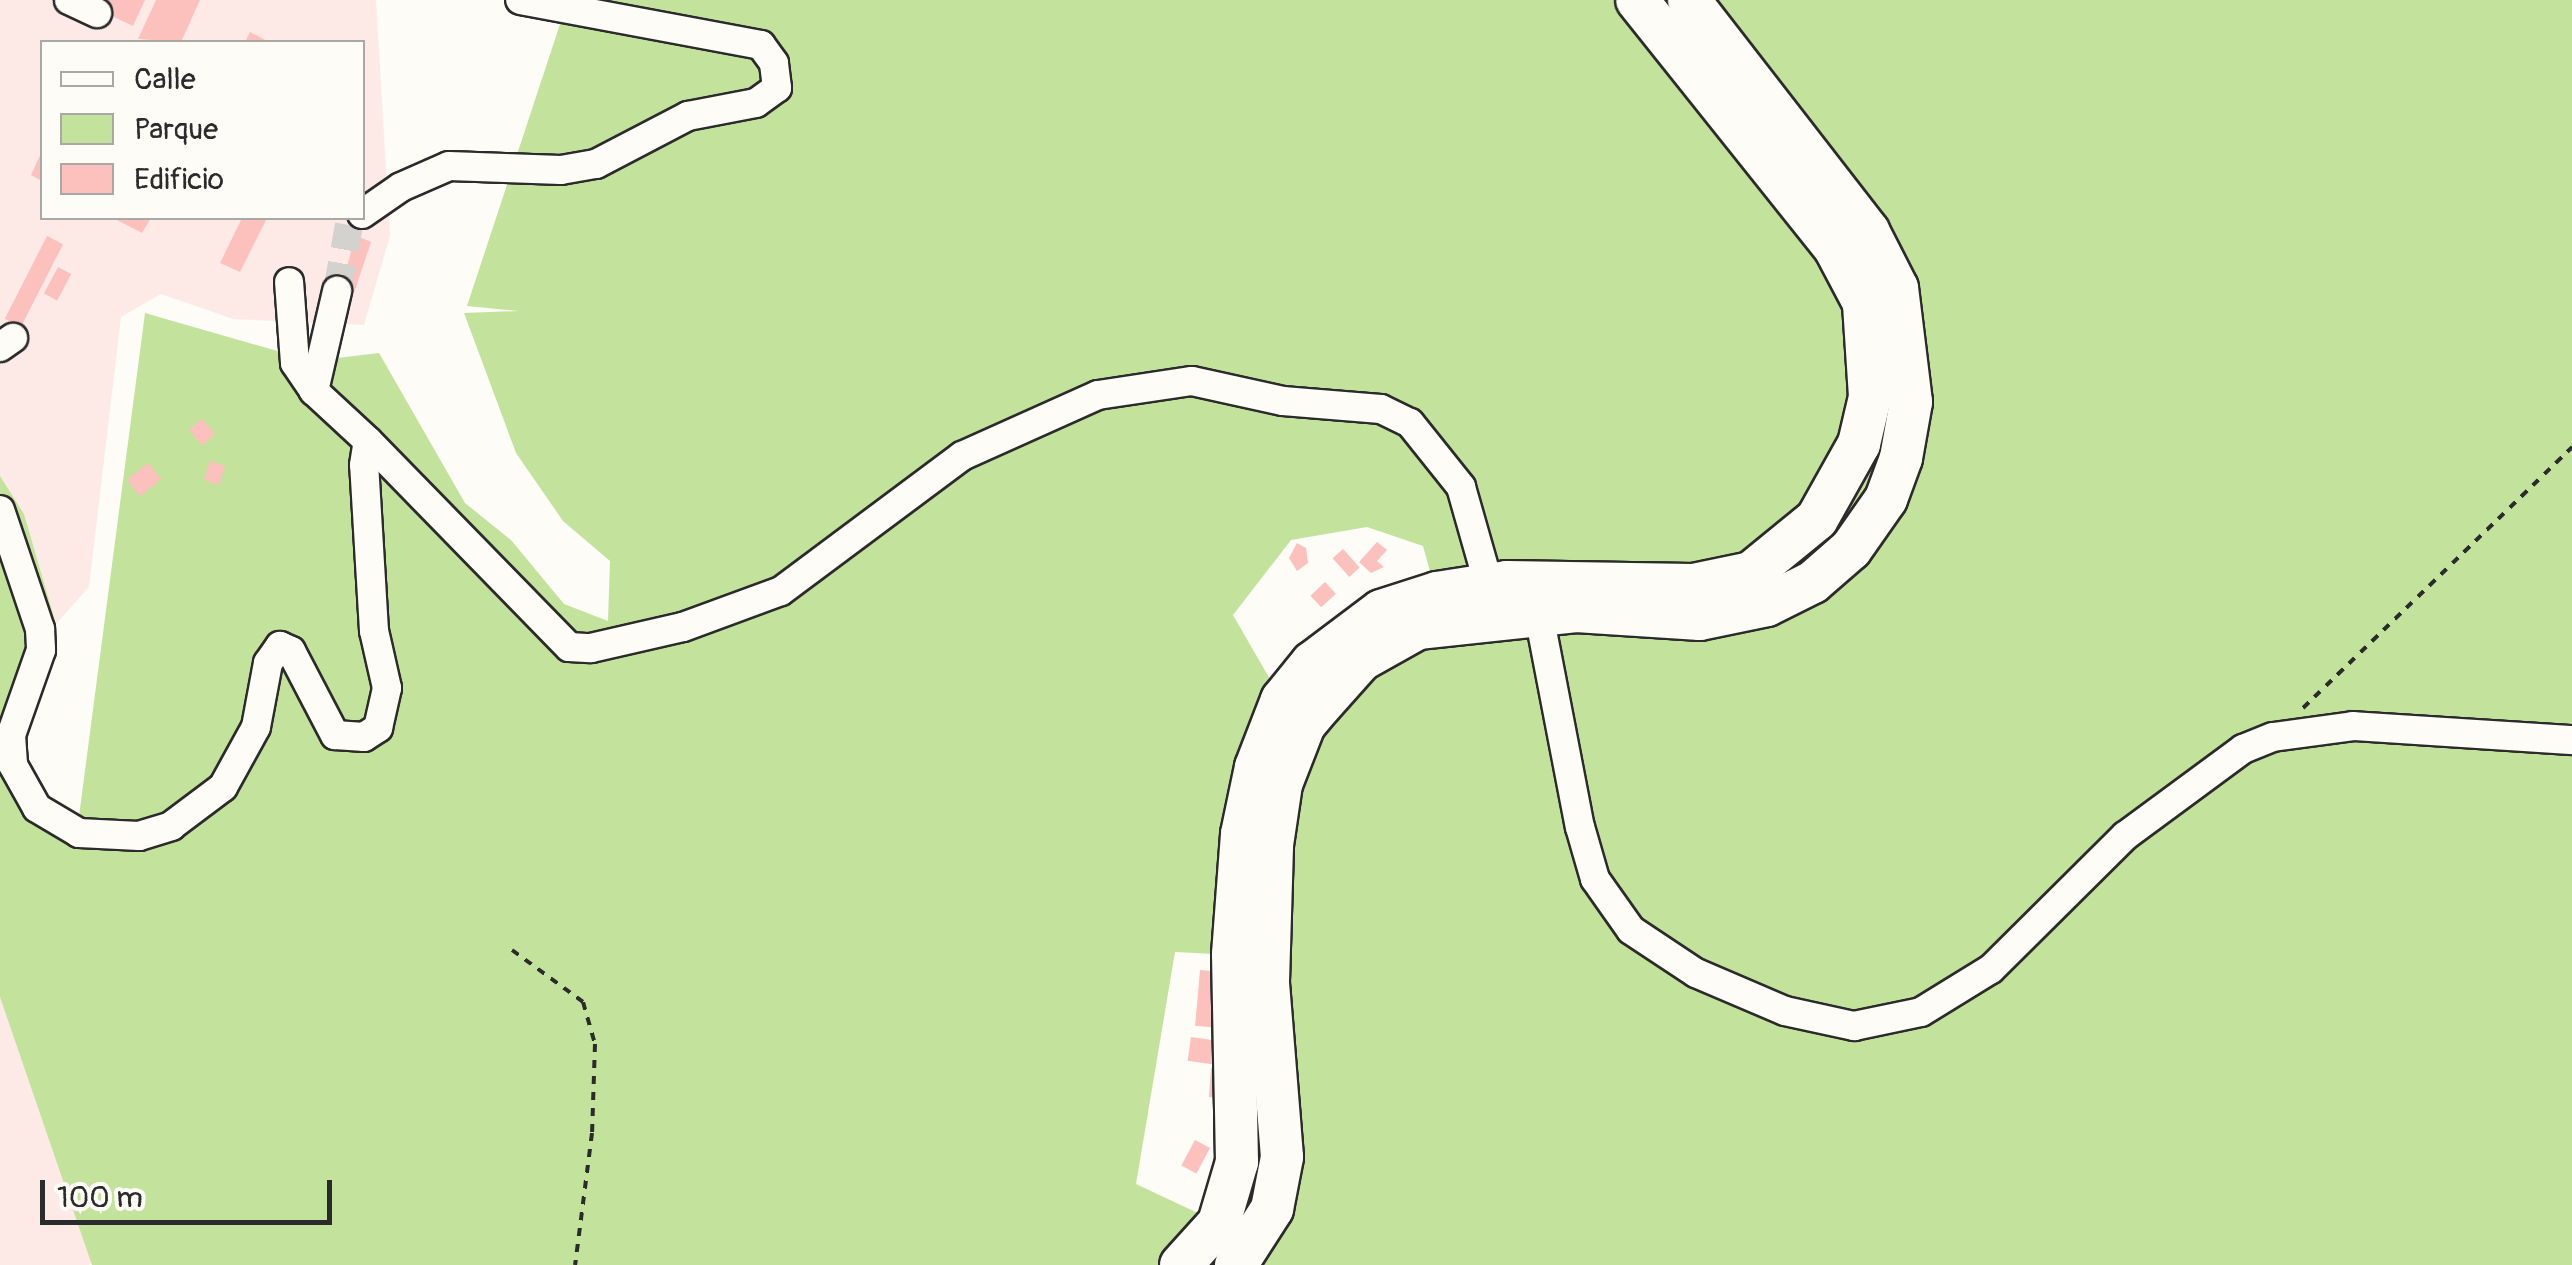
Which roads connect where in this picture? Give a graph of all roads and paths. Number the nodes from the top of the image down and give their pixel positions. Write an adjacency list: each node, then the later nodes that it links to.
1 (69, 0): 5 (street)
2 (520, 0): 6 (street)
3 (1636, 0): 13 (highway)
4 (1689, 0): 14 (highway)
5 (97, 13)
6 (365, 212)
7 (289, 282): 9 (street)
8 (336, 291): 9 (street)
9 (314, 391): 10 (street)
10 (368, 441): 12 (street); 13 (street)
11 (2572, 446): 15 (path)
12 (0, 510)
13 (1489, 585): 19 (highway)
14 (1539, 614): 15 (street); 20 (highway)
15 (2274, 737): 16 (street)
16 (2572, 740)
17 (512, 950): 18 (path)
18 (574, 1265)
19 (1181, 1265)
20 (1236, 1265)

